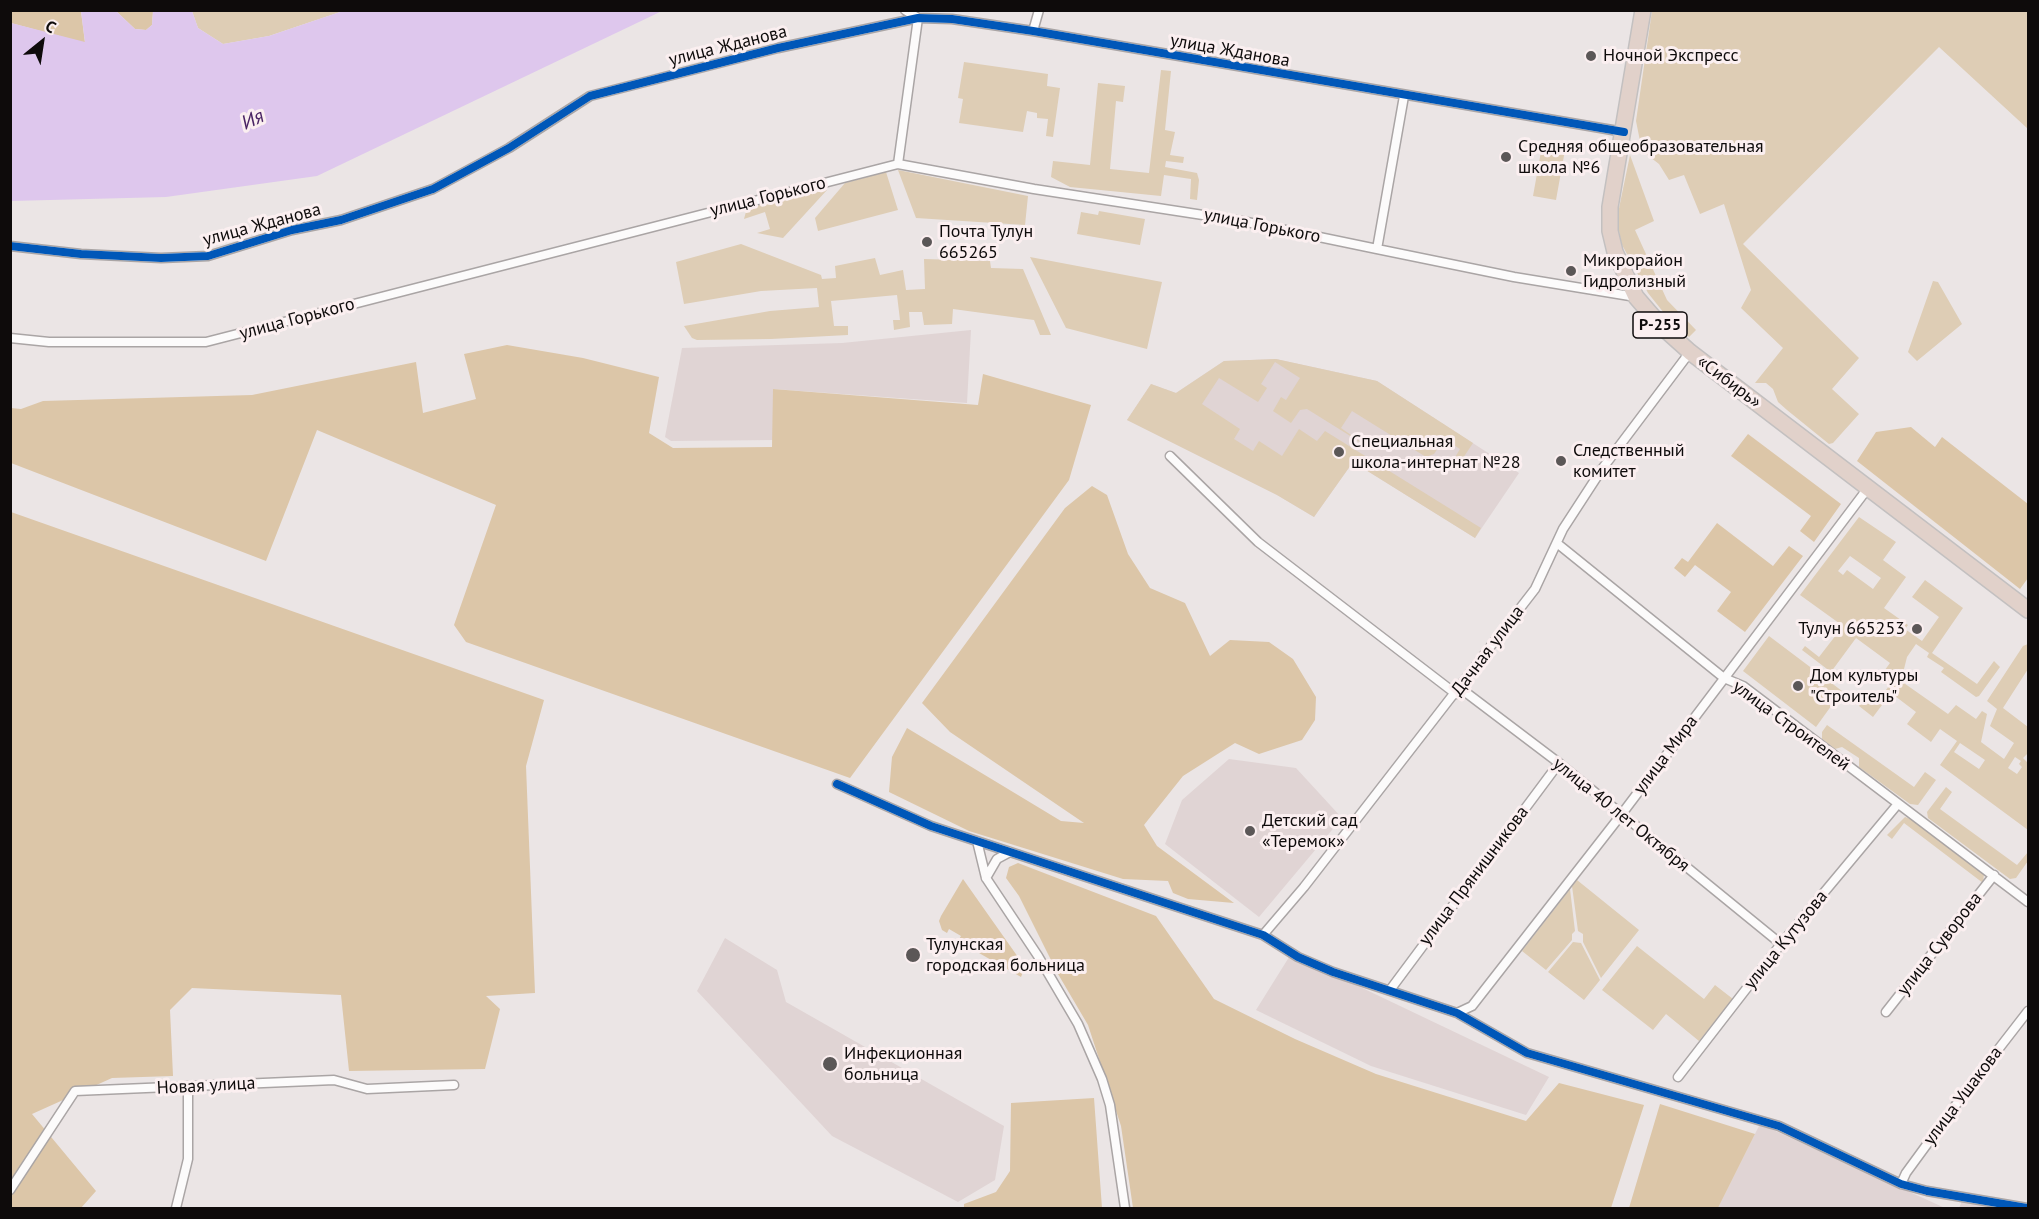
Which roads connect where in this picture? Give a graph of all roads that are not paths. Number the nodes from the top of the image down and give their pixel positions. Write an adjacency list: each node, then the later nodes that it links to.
1 (905, 10): 4 (street)
2 (1039, 10): 5 (street)
3 (1643, 10): 7 (highway, «Сибирь» / Р-255)
4 (918, 18): 5 (street, улица Жданова); 8 (street); 9 (street, улица Жданова)
5 (1032, 31): 6 (street, улица Жданова)
6 (1404, 96): 7 (street, улица Жданова); 10 (street)
7 (1624, 132): 11 (highway, «Сибирь» / Р-255)
8 (898, 164): 10 (street, улица Горького); 12 (street, улица Горького)
9 (10, 246)
10 (1377, 249): 11 (street, улица Горького)
11 (1636, 297): 13 (highway, «Сибирь» / Р-255)
12 (10, 338)
13 (1690, 352): 15 (highway, «Сибирь» / Р-255); 16 (street, Дачная улица)
14 (1170, 456): 19 (street, улица 40 лет Октября)
15 (1868, 488): 17 (highway, «Сибирь» / Р-255); 18 (street, улица Мира)
16 (1558, 544): 18 (street, улица Строителей); 19 (street, Дачная улица)
17 (2028, 610)
18 (1724, 678): 22 (street, улица Строителей); 23 (street, улица Мира)
19 (1458, 691): 20 (street, улица 40 лет Октября); 29 (street, Дачная улица)
20 (1559, 764): 23 (street, улица 40 лет Октября); 31 (street, улица Прянишникова)
21 (837, 784): 24 (street)
22 (1897, 805): 26 (street, улица Строителей); 30 (street, улица Кутузова)
23 (1622, 815): 30 (street, улица 40 лет Октября); 34 (street, улица Мира)
24 (977, 841): 25 (street); 27 (street)
25 (1010, 852): 27 (street); 29 (street)
26 (1994, 875): 28 (street, улица Строителей); 33 (street, улица Суворова)
27 (986, 878): 41 (street)
28 (2028, 902)
29 (1263, 935): 31 (street)
30 (1781, 944): 35 (street, улица Кутузова)
31 (1390, 990): 34 (street)
32 (2028, 1011): 38 (street, улица Ушакова)
33 (1886, 1012)
34 (1457, 1013): 38 (street)
35 (1678, 1077)
36 (454, 1085): 37 (street, Новая улица)
37 (188, 1088): 39 (street, Новая улица); 40 (street)
38 (1901, 1184): 42 (street)
39 (10, 1190)
40 (176, 1209)
41 (1125, 1209)
42 (2026, 1209)

